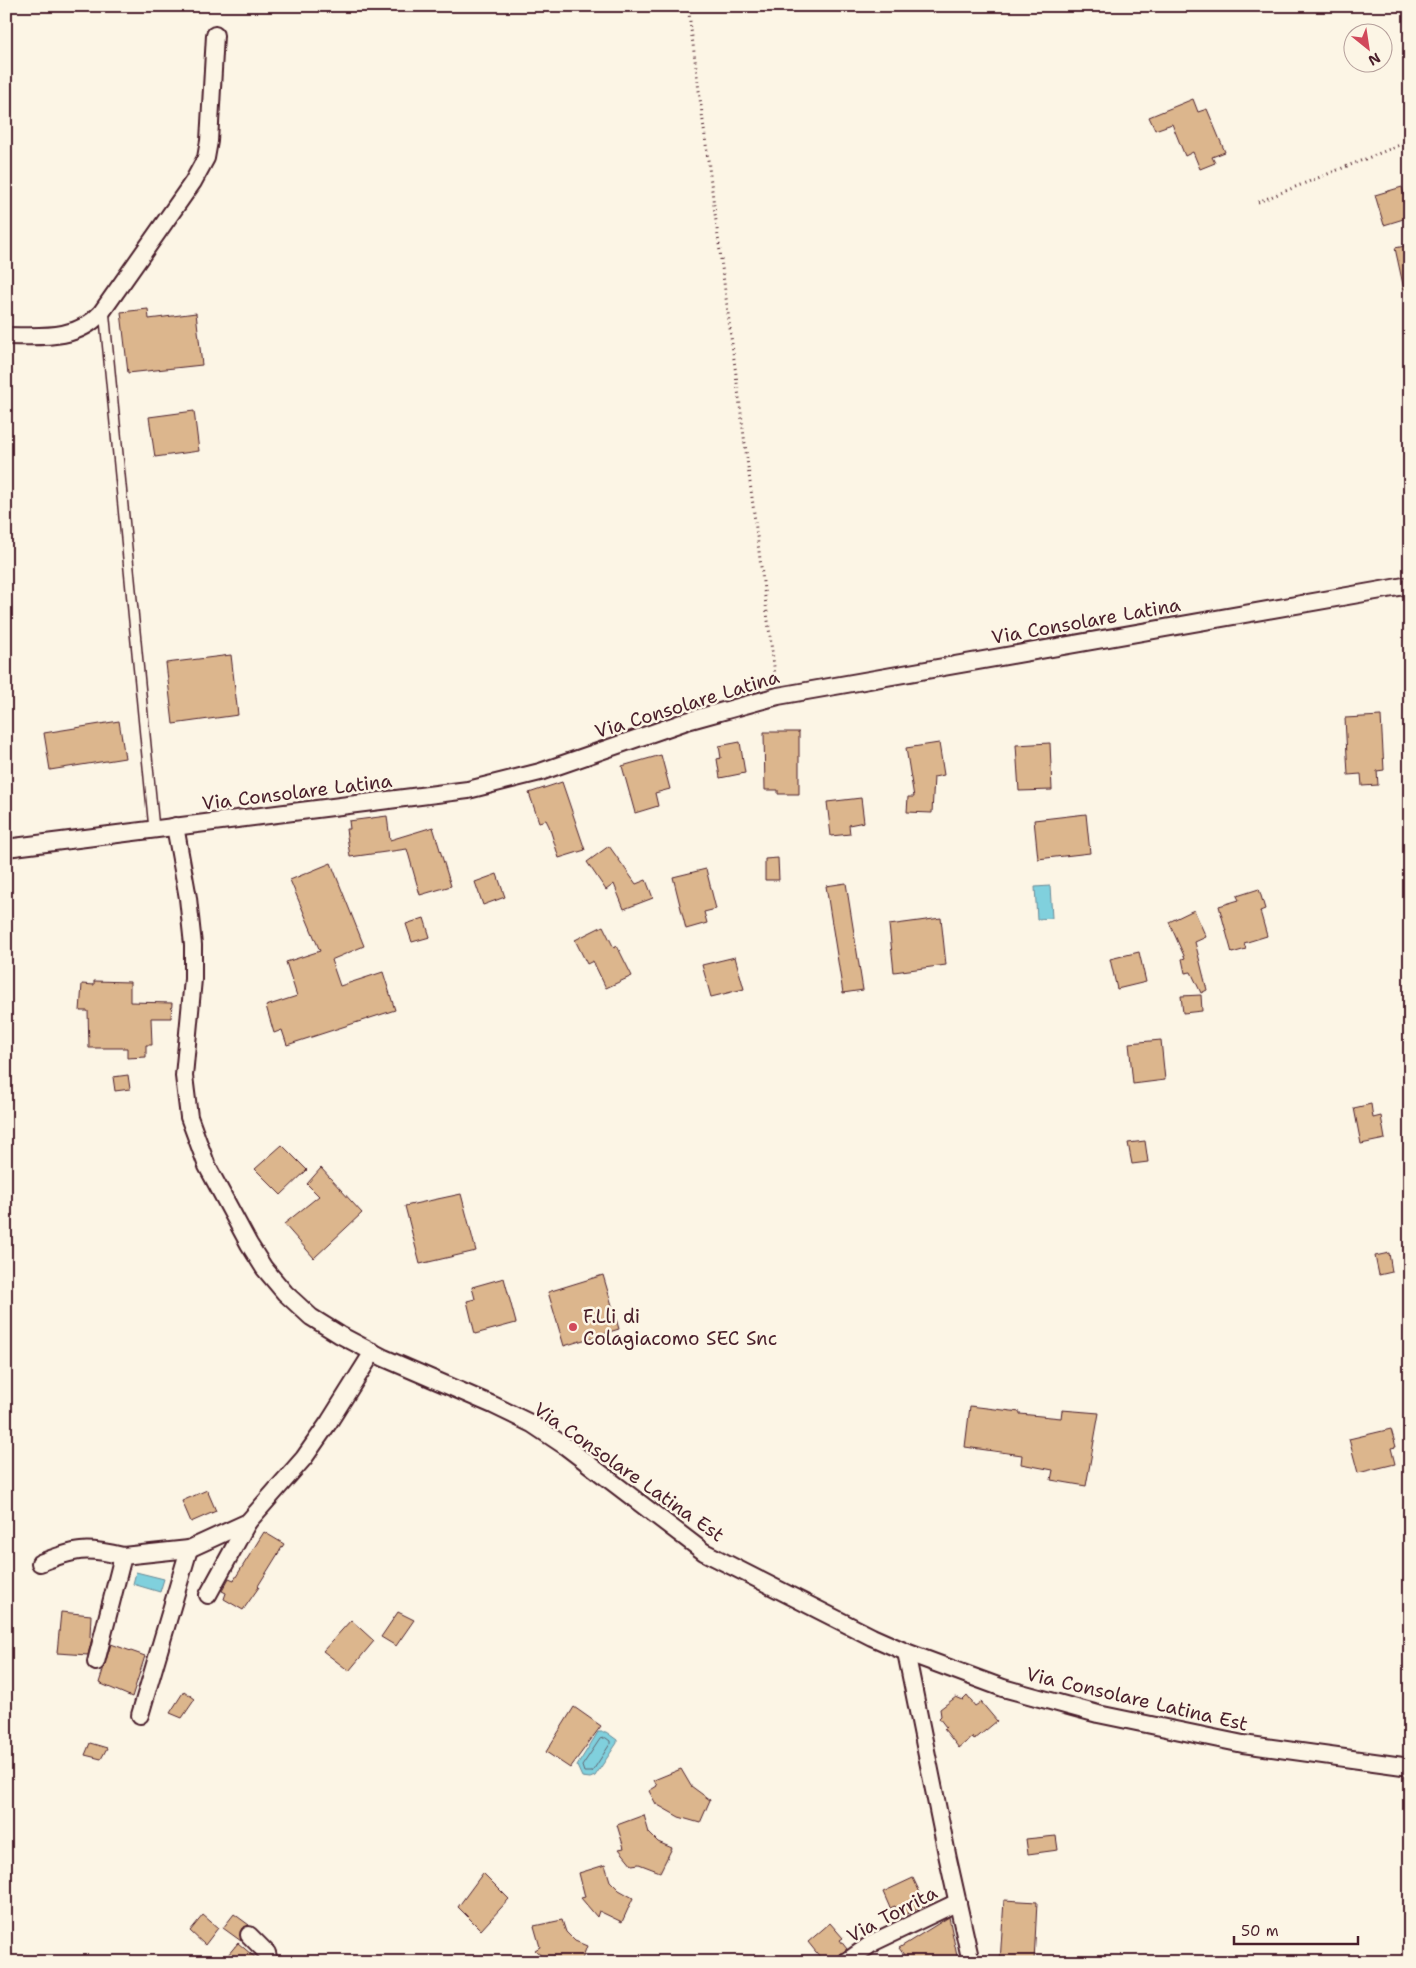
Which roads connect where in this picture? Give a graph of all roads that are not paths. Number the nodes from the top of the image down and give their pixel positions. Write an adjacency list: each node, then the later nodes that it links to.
1 (216, 35): 2 (street)
2 (104, 309): 3 (street); 6 (lane)
3 (6, 336)
4 (1410, 585): 5 (street, Via Consolare Latina)
5 (175, 826): 6 (street, Via Consolare Latina); 8 (street, Via Consolare Latina Est)
6 (154, 829): 7 (street, Via Consolare Latina)
7 (6, 848)
8 (373, 1352): 9 (street); 14 (street, Via Consolare Latina Est)
9 (248, 1522): 10 (street); 13 (street)
10 (189, 1549): 11 (street); 16 (street)
11 (123, 1556): 12 (street); 15 (street)
12 (40, 1563)
13 (208, 1596)
14 (906, 1652): 17 (street, Via Consolare Latina Est); 18 (street)
15 (96, 1662)
16 (140, 1715)
17 (1410, 1767)
18 (958, 1902): 21 (street, Via Torrita); 22 (street)
19 (249, 1935): 20 (street)
20 (269, 1962)
21 (846, 1962)
22 (971, 1962)

